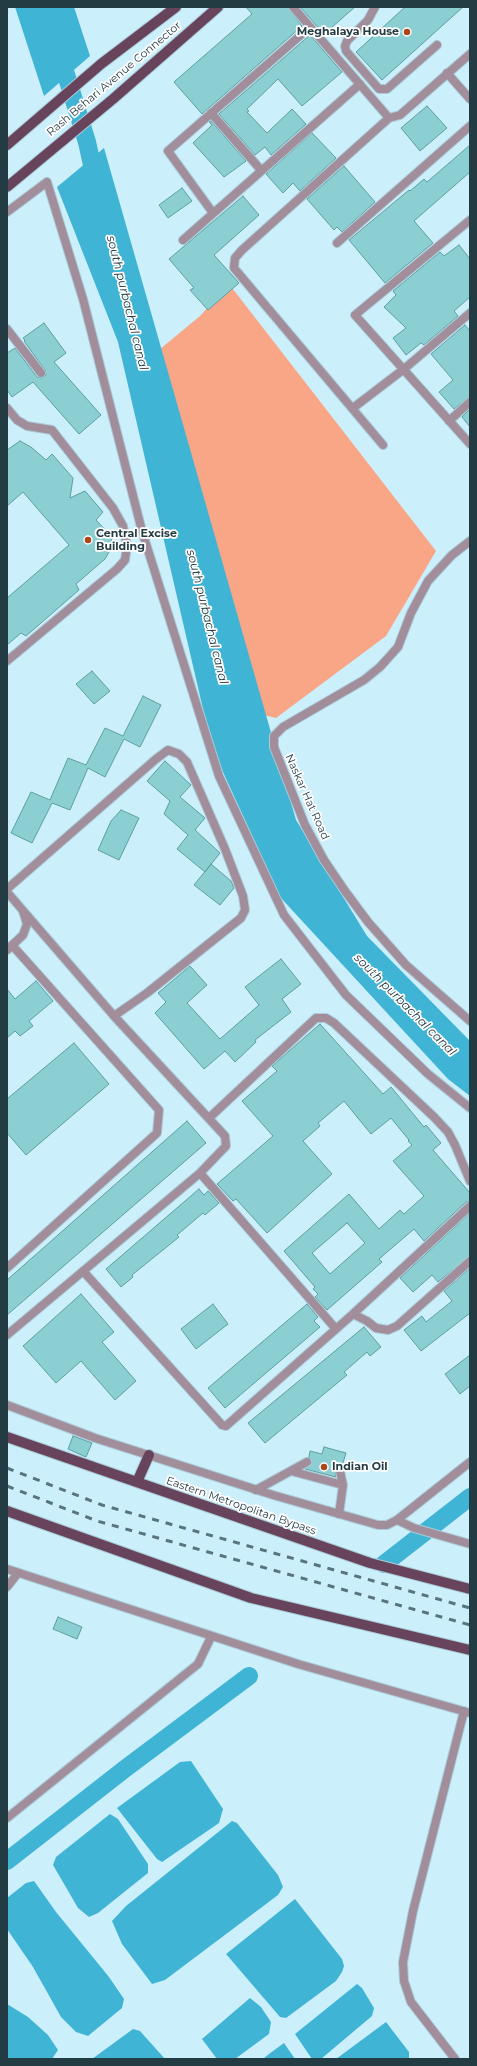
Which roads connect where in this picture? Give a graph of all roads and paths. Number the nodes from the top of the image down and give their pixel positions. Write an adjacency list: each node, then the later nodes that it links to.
1 (176, 7): 14 (main road, Rash Behari Avenue Connector)
2 (218, 7): 16 (main road, Rash Behari Avenue Connector)
3 (293, 7): 5 (street)
4 (375, 7): 6 (street)
5 (310, 27): 9 (street); 11 (street)
6 (437, 45)
7 (470, 54): 8 (street)
8 (447, 73): 10 (street); 12 (street)
9 (360, 84): 12 (street); 15 (street)
10 (470, 99)
11 (211, 113): 15 (street); 18 (street)
12 (389, 118): 28 (street)
13 (470, 126): 21 (street)
14 (7, 145)
15 (261, 170): 18 (street)
16 (7, 187)
17 (7, 212): 39 (street)
18 (213, 213): 20 (street)
19 (470, 220): 24 (street)
20 (183, 240)
21 (337, 244)
22 (470, 313): 24 (street)
23 (7, 330): 25 (street)
24 (404, 369): 28 (street); 29 (street)
25 (41, 373)
26 (470, 402): 29 (street)
27 (7, 408): 33 (street)
28 (353, 408): 31 (street)
29 (449, 421): 30 (street)
30 (470, 444)
31 (383, 445)
32 (470, 541): 38 (street, Naskar Hat Road)
33 (7, 662)
34 (7, 890): 35 (street); 37 (street)
35 (23, 911): 36 (street); 37 (street)
36 (9, 947): 45 (street)
37 (114, 1016): 40 (street)
38 (470, 1021)
39 (470, 1108)
40 (209, 1118): 41 (street); 42 (street)
41 (200, 1173): 46 (street); 48 (street)
42 (470, 1181)
43 (470, 1206): 47 (street)
44 (470, 1261): 47 (street)
45 (7, 1268)
46 (83, 1271): 48 (street); 49 (street)
47 (353, 1314): 48 (street)
48 (336, 1329)
49 (7, 1335)
50 (7, 1405): 52 (street)
51 (7, 1437): 57 (main road, Eastern Metropolitan Bypass)
52 (149, 1455): 57 (main road); 59 (street)
53 (307, 1462): 55 (street)
54 (470, 1462): 62 (street)
55 (291, 1471): 58 (street); 59 (street)
56 (340, 1471): 58 (street)
57 (137, 1482): 67 (main road, Eastern Metropolitan Bypass)
58 (343, 1485): 61 (street)
59 (256, 1490): 61 (street)
60 (7, 1511): 69 (main road)
61 (339, 1514): 62 (street)
62 (397, 1520): 63 (street)
63 (470, 1544)
64 (7, 1569): 65 (street)
65 (18, 1573): 66 (street); 68 (street)
66 (7, 1587)
67 (470, 1589)
68 (212, 1637): 70 (street); 71 (street)
69 (470, 1650)
70 (467, 1712): 72 (street)
71 (7, 1818)
72 (455, 2059)

